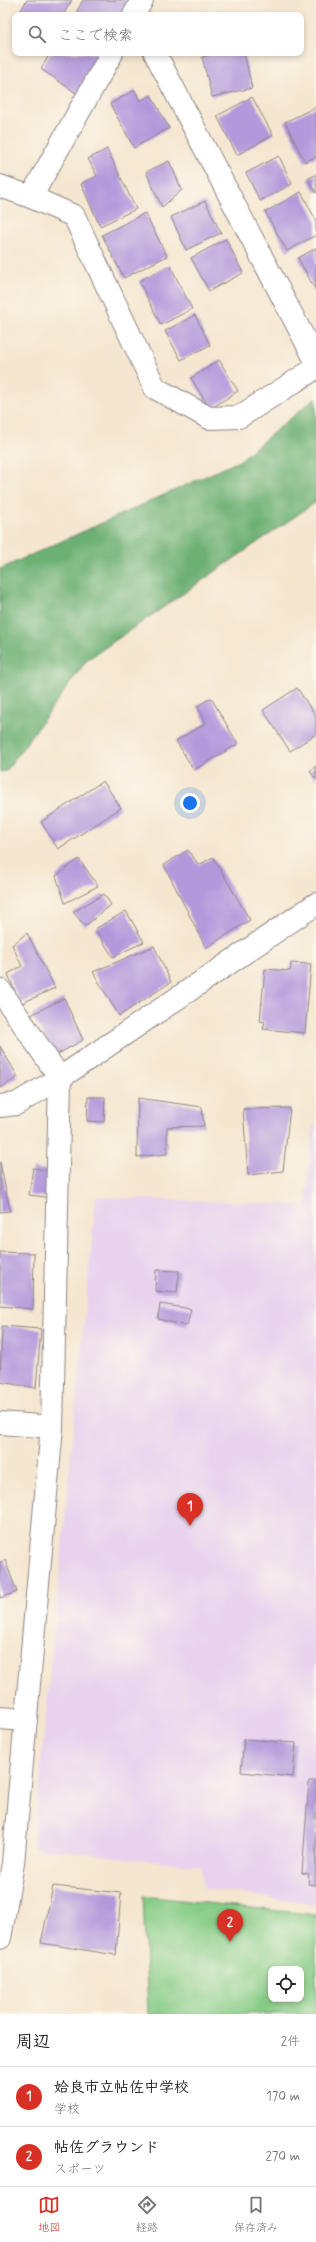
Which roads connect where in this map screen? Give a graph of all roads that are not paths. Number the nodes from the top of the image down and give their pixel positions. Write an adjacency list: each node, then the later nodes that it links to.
1 (110, 56): 4 (street)
2 (157, 56): 5 (street)
3 (0, 186): 4 (street)
4 (31, 197): 6 (street)
5 (316, 361)
6 (316, 368)
7 (316, 904): 9 (street)
8 (0, 990): 9 (street)
9 (60, 1078): 10 (street); 12 (street)
10 (0, 1106)
11 (0, 1423): 12 (street)
12 (52, 1427): 14 (street)
13 (0, 1718): 14 (street)
14 (26, 1720): 15 (street)
15 (0, 1938)

